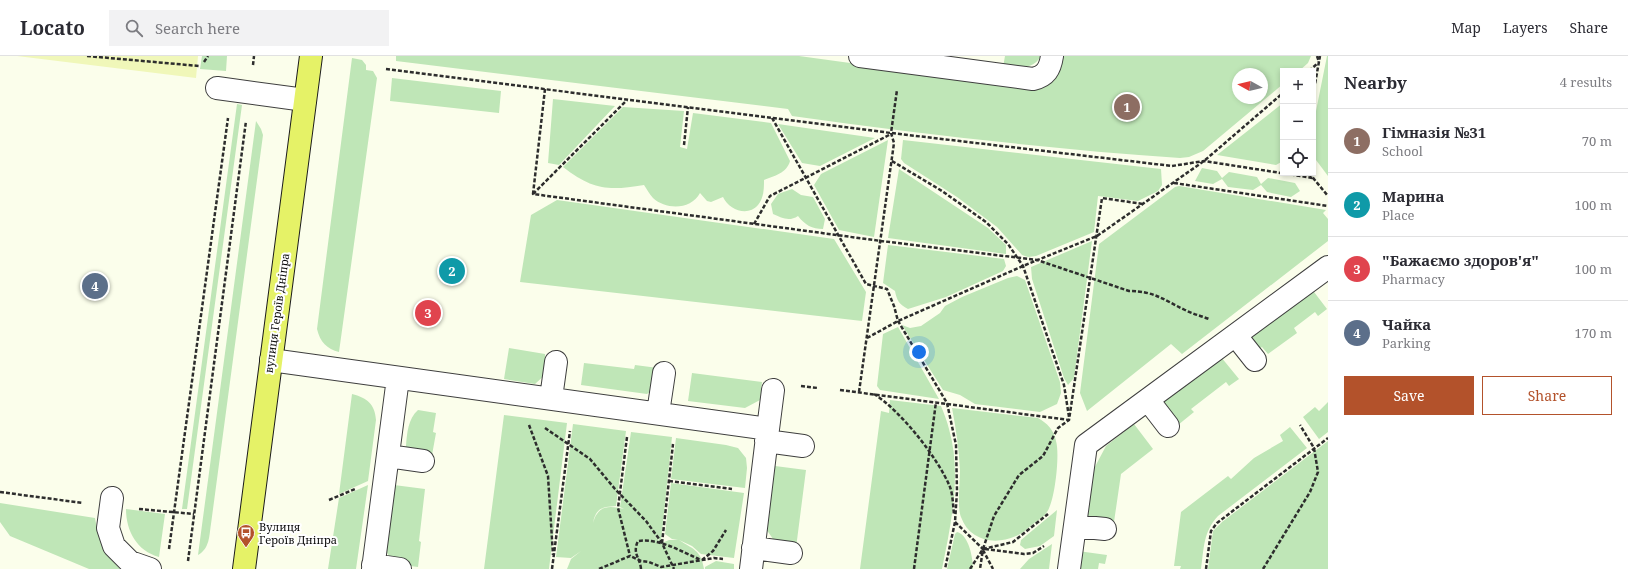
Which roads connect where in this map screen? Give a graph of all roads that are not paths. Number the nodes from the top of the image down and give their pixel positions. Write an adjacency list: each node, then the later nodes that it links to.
1 (311, 56): 6 (main road, вулиця Героїв Дніпра)
2 (860, 56): 4 (lane)
3 (1052, 56): 4 (lane)
4 (892, 59)
5 (217, 88): 6 (lane)
6 (306, 100): 9 (main road, вулиця Героїв Дніпра)
7 (1327, 269): 8 (lane)
8 (1233, 338): 10 (lane); 16 (lane)
9 (271, 360): 13 (lane); 30 (main road, вулиця Героїв Дніпра)
10 (1254, 360)
11 (556, 362): 15 (lane)
12 (664, 373): 17 (lane)
13 (398, 378): 15 (lane); 21 (lane)
14 (773, 390): 19 (lane)
15 (551, 398): 17 (lane)
16 (1148, 400): 18 (lane); 24 (lane)
17 (658, 413): 19 (lane)
18 (1168, 426)
19 (767, 435): 20 (lane); 26 (lane)
20 (803, 446)
21 (388, 456): 22 (lane); 28 (lane)
22 (423, 461)
23 (112, 498): 29 (lane)
24 (1075, 526): 25 (lane); 33 (lane)
25 (1105, 528)
26 (753, 548): 27 (lane); 32 (lane)
27 (791, 553)
28 (373, 567): 31 (lane)
29 (150, 569)
30 (244, 569)
31 (400, 569)
32 (751, 569)
33 (1069, 569)

